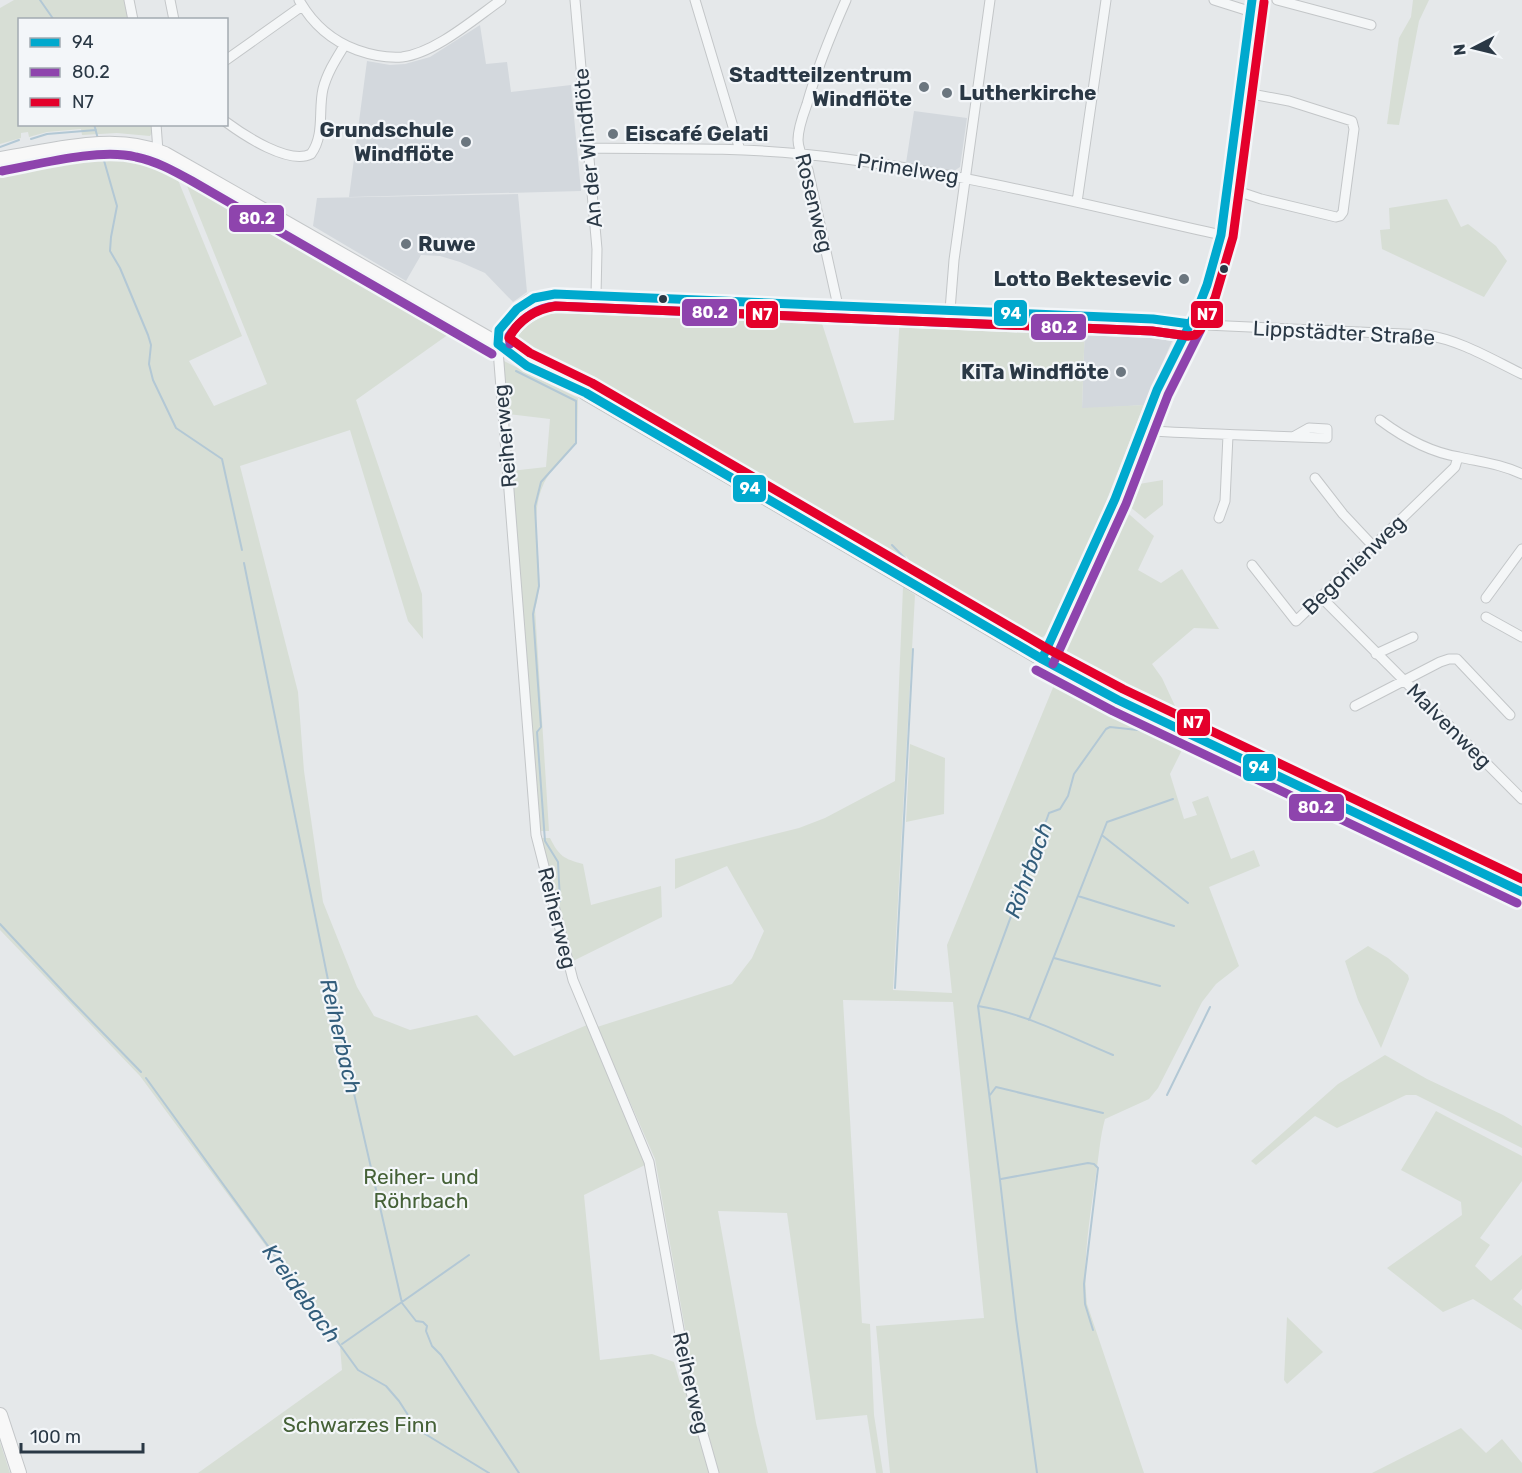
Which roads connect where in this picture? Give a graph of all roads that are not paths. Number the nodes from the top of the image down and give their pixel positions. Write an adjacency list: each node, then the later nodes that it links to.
1 (129, 0): 14 (street)
2 (170, 0): 15 (street)
3 (501, 0): 17 (street)
4 (575, 0): 22 (street, An der Windflöte)
5 (695, 0): 23 (street)
6 (846, 0): 25 (street, Rosenweg)
7 (990, 0): 27 (street)
8 (1106, 0): 29 (street)
9 (1214, 0): 13 (street)
10 (1252, 0): 13 (street)
11 (1277, 0): 16 (street)
12 (300, 3): 17 (street); 18 (street)
13 (1252, 12): 19 (street)
14 (134, 18)
15 (174, 18)
16 (1371, 25)
17 (344, 46): 20 (street)
18 (228, 58)
19 (1241, 92): 28 (street); 28 (street)
20 (228, 123)
21 (156, 126): 24 (street)
22 (589, 148): 23 (street, Primelweg); 31 (street, An der Windflöte)
23 (740, 150): 25 (street, Primelweg)
24 (158, 151): 26 (main road); 35 (main road)
25 (801, 154): 27 (street, Primelweg); 32 (street, Rosenweg)
26 (0, 159)
27 (965, 178): 29 (street, Primelweg); 33 (street)
28 (1228, 188): 30 (street)
29 (1077, 202): 30 (street, Primelweg)
30 (1221, 235): 34 (street)
31 (596, 296): 32 (street, Lippstädter Straße); 35 (street, Lippstädter Straße)
32 (838, 306): 33 (street, Lippstädter Straße)
33 (951, 309): 34 (street, Lippstädter Straße)
34 (1190, 324): 36 (street, Lippstädter Straße); 38 (street)
35 (498, 344): 54 (main road); 62 (street, Reiherweg)
36 (1522, 374)
37 (1380, 420): 41 (street)
38 (1141, 429): 39 (street); 54 (street)
39 (1228, 435): 40 (street); 44 (street)
40 (1293, 437)
41 (1458, 457): 42 (street); 45 (street, Begonienweg)
42 (1522, 474)
43 (1315, 478): 45 (street)
44 (1220, 518)
45 (1373, 546): 48 (street, Begonienweg)
46 (1522, 549): 49 (street)
47 (1252, 565): 48 (street, Begonienweg)
48 (1322, 598): 53 (street, Malvenweg)
49 (1486, 598)
50 (1486, 617): 51 (street)
51 (1522, 637)
52 (1413, 638): 53 (street)
53 (1376, 654): 55 (street, Malvenweg)
54 (1042, 659): 59 (main road)
55 (1405, 681): 56 (street); 57 (street); 58 (street, Malvenweg)
56 (1355, 706)
57 (1510, 715)
58 (1522, 799)
59 (1522, 892)
60 (0, 1415): 61 (main road)
61 (19, 1473)
62 (714, 1473)

